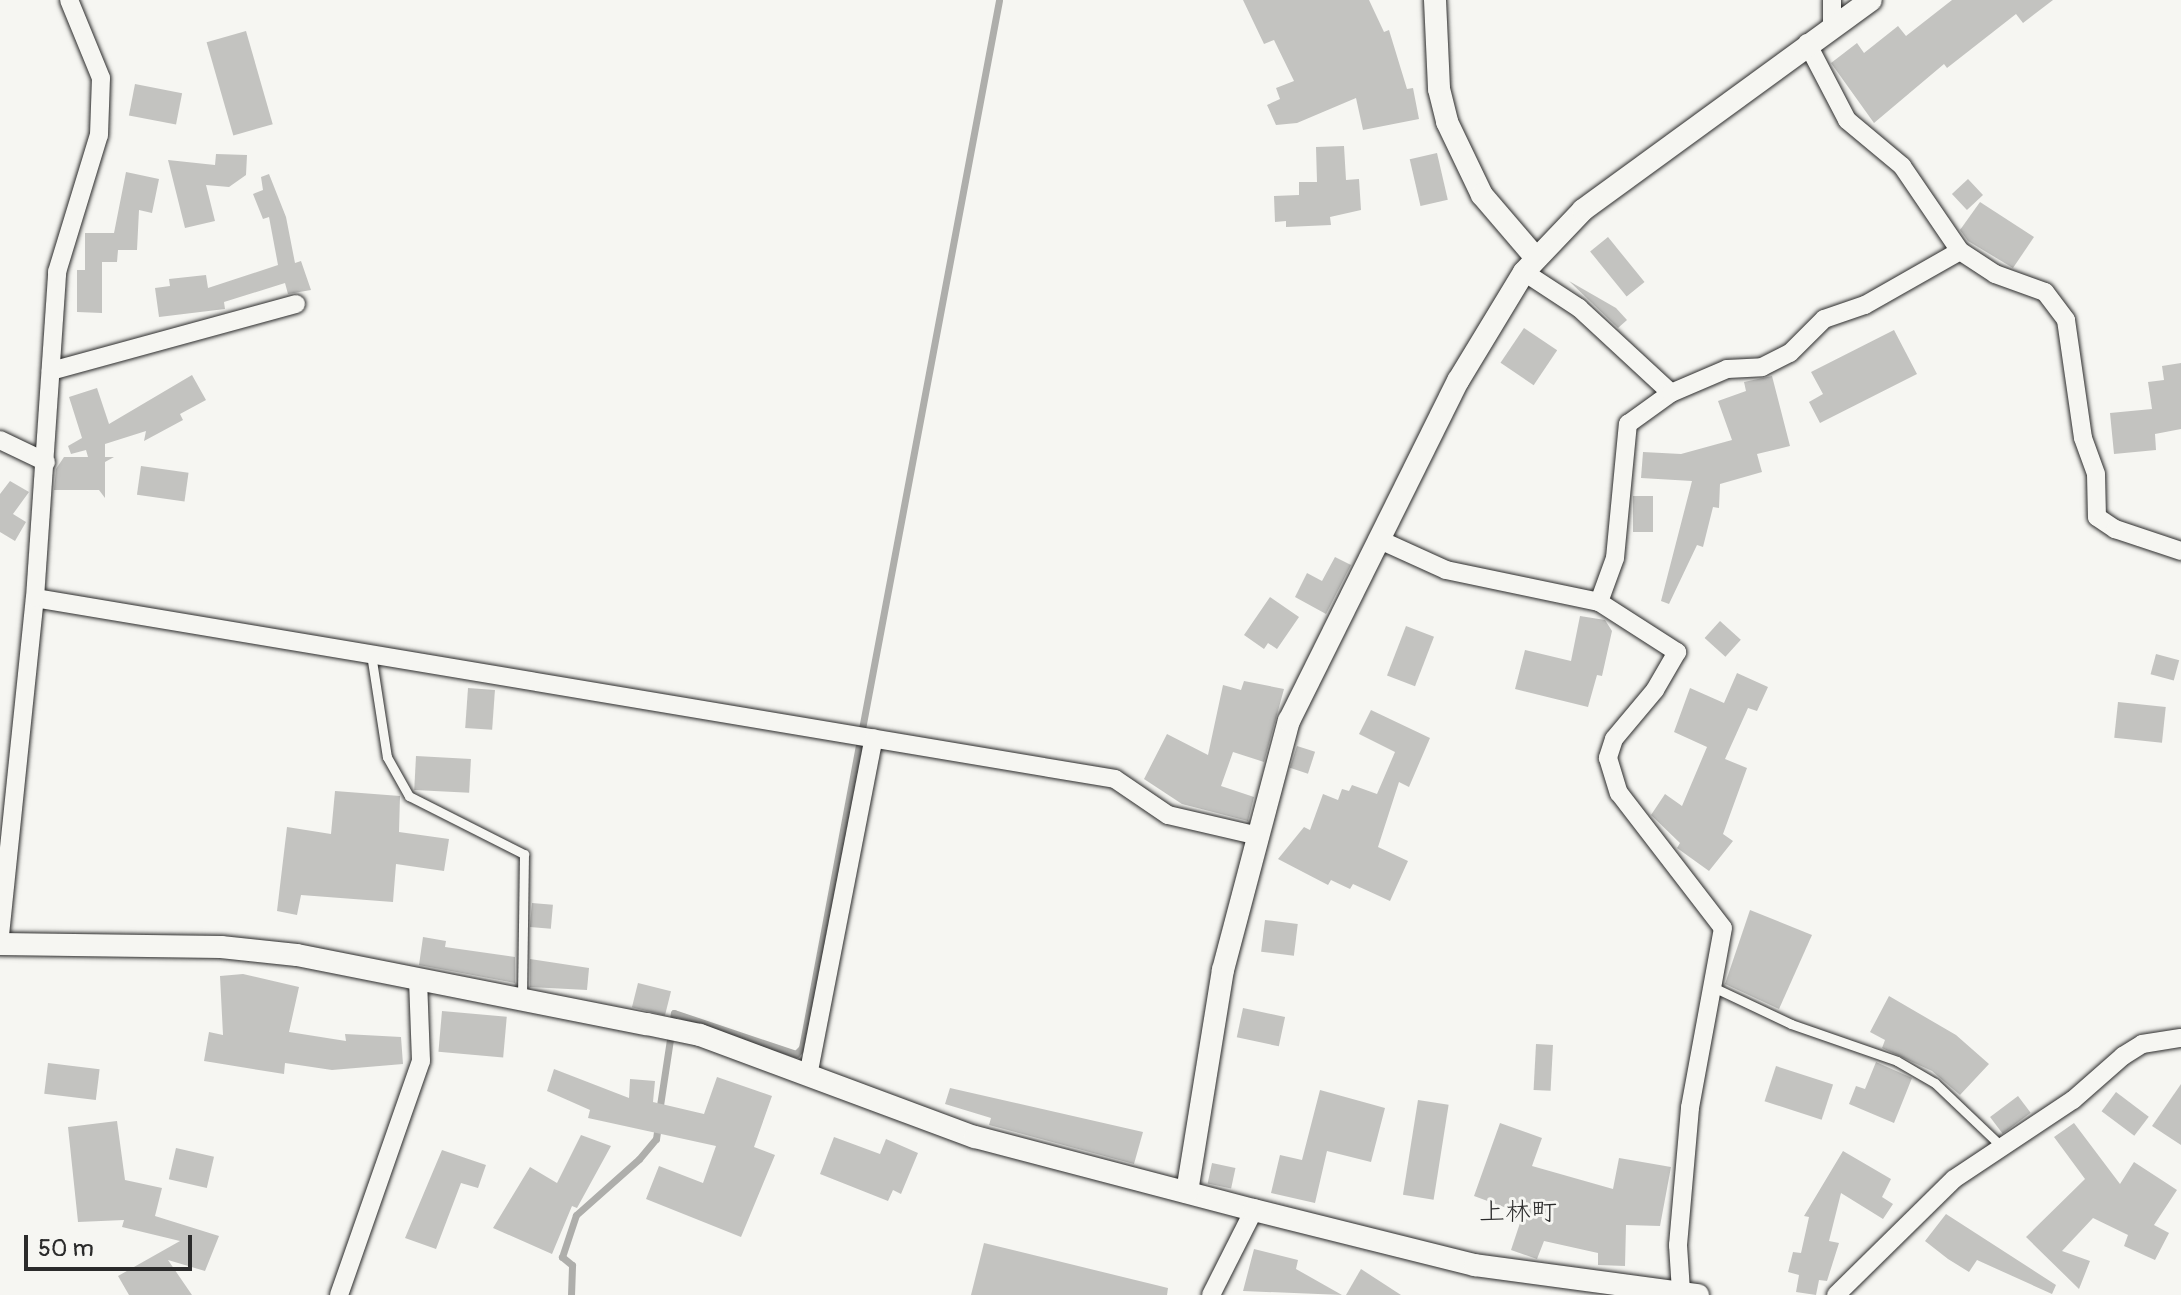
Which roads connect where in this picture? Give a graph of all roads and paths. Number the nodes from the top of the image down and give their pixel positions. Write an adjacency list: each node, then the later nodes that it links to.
1 (69, 0): 10 (street)
2 (1435, 0): 8 (street)
3 (1832, 0): 5 (street)
4 (1871, 0): 5 (street)
5 (1832, 27): 6 (street)
6 (1807, 43): 7 (street); 8 (street)
7 (1960, 251): 11 (street); 15 (street)
8 (1530, 265): 11 (street); 14 (street)
9 (296, 304): 10 (street)
10 (51, 371): 13 (street)
11 (1671, 393): 17 (street)
12 (0, 440): 13 (street)
13 (46, 462): 16 (street)
14 (1380, 540): 17 (street); 20 (street)
15 (2181, 551)
16 (35, 598): 18 (street); 21 (street)
17 (1599, 602): 24 (street)
18 (371, 654): 19 (street); 25 (lane)
19 (874, 738): 20 (street); 27 (street)
20 (1258, 836): 29 (street)
21 (0, 935)
22 (0, 944): 23 (street)
23 (418, 979): 25 (street); 32 (street)
24 (1715, 988): 28 (lane); 31 (street)
25 (522, 998): 27 (street)
26 (2181, 1038): 28 (street)
27 (808, 1076): 29 (street)
28 (2000, 1145): 34 (street)
29 (1187, 1192): 30 (street)
30 (1254, 1210): 31 (street); 33 (street)
31 (1689, 1293)
32 (339, 1295)
33 (1211, 1295)
34 (1836, 1295)

